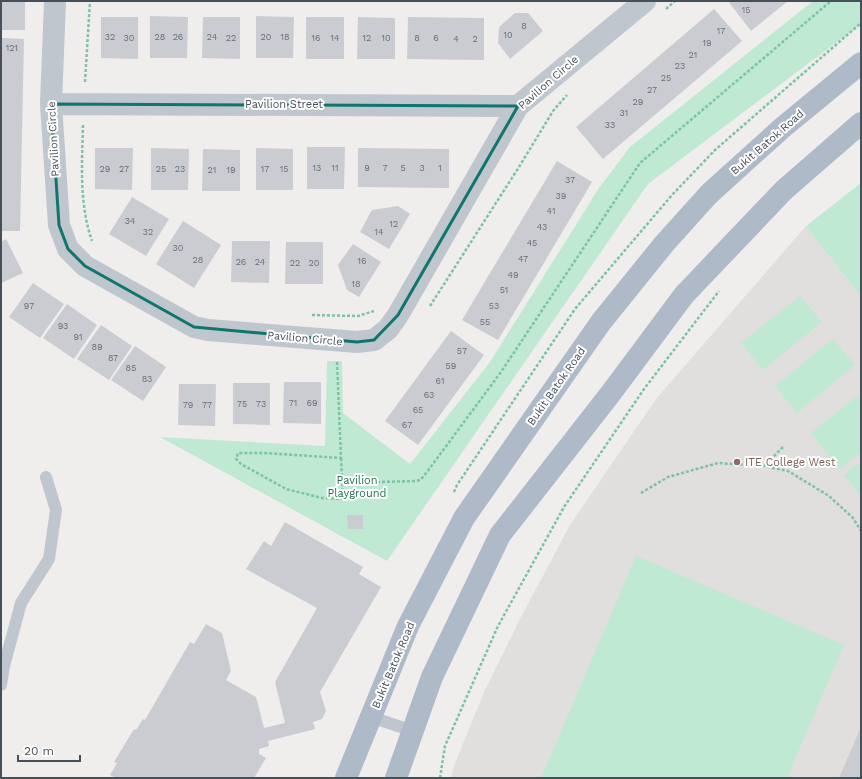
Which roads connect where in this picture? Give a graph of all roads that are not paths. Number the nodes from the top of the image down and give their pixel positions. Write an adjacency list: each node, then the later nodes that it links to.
1 (54, 1): 4 (street, Pavilion Circle)
2 (654, 6): 5 (street, Pavilion Circle)
3 (861, 63): 9 (main road, Bukit Batok Road)
4 (51, 104): 5 (street, Pavilion Street); 5 (street, Pavilion Circle)
5 (518, 106)
6 (861, 123): 10 (main road)
7 (46, 477): 8 (lane)
8 (1, 685)
9 (371, 717): 10 (lane); 12 (main road, Bukit Batok Road)
10 (413, 731): 11 (main road)
11 (396, 775)
12 (346, 778)

